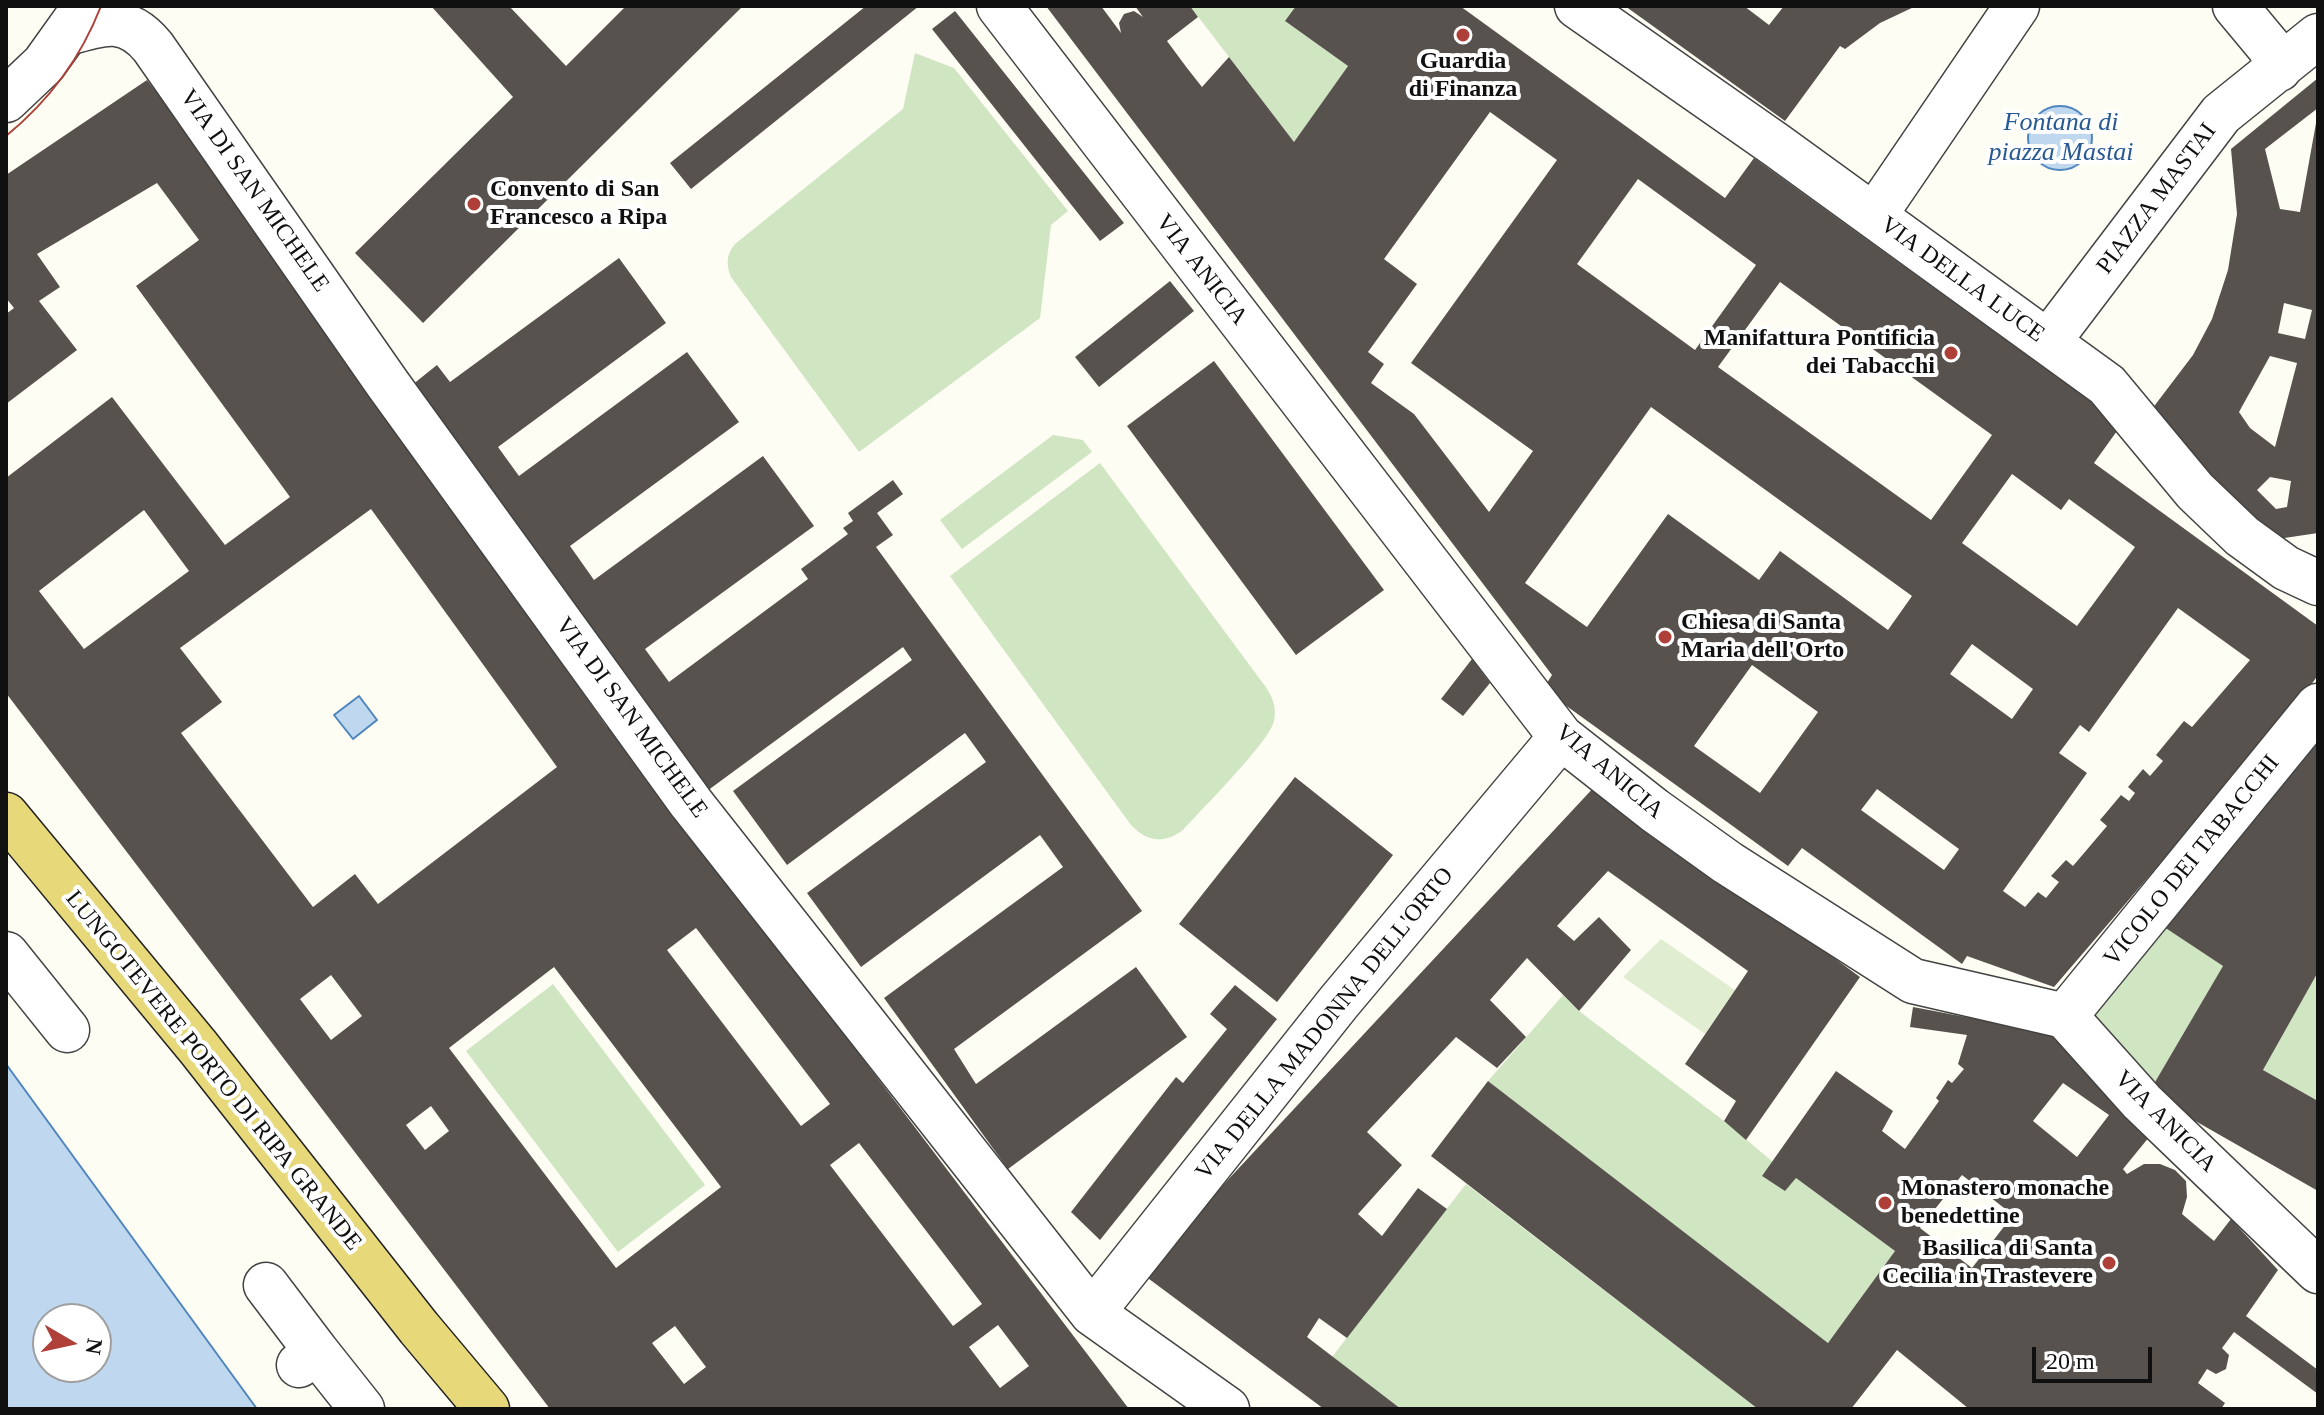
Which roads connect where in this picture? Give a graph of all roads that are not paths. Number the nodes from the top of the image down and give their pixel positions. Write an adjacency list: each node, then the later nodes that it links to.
1 (999, 6): 14 (street, VIA ANICIA)
2 (1577, 6): 10 (street, VIA DELLA LUCE)
3 (2017, 6): 10 (street)
4 (2235, 6): 8 (street)
5 (73, 15): 7 (street); 9 (street); 21 (street, VIA DI SAN MICHELE)
6 (2318, 36): 8 (street, PIAZZA MASTAI)
7 (6, 60)
8 (2279, 69): 11 (street, PIAZZA MASTAI)
9 (6, 100)
10 (1874, 216): 11 (street, VIA DELLA LUCE)
11 (2048, 342): 12 (street, VIA DELLA LUCE)
12 (2318, 583)
13 (2318, 706): 17 (street, VICOLO DEI TABACCHI)
14 (1561, 737): 17 (street, VIA ANICIA); 21 (street, VIA DELLA MADONNA DELL'ORTO)
15 (6, 815): 22 (main road, LUNGOTEVERE PORTO DI RIPA GRANDE)
16 (15, 983): 18 (street)
17 (2065, 1016): 19 (street, VIA ANICIA)
18 (67, 1030)
19 (2318, 1271)
20 (266, 1285): 23 (street)
21 (1092, 1313): 26 (street, VIA DI SAN MICHELE)
22 (419, 1328): 24 (main road, LUNGOTEVERE PORTO DI RIPA GRANDE); 25 (main road, LUNGOTEVERE PORTO DI RIPA GRANDE)
23 (362, 1409)
24 (468, 1409)
25 (487, 1409)
26 (1227, 1409)

